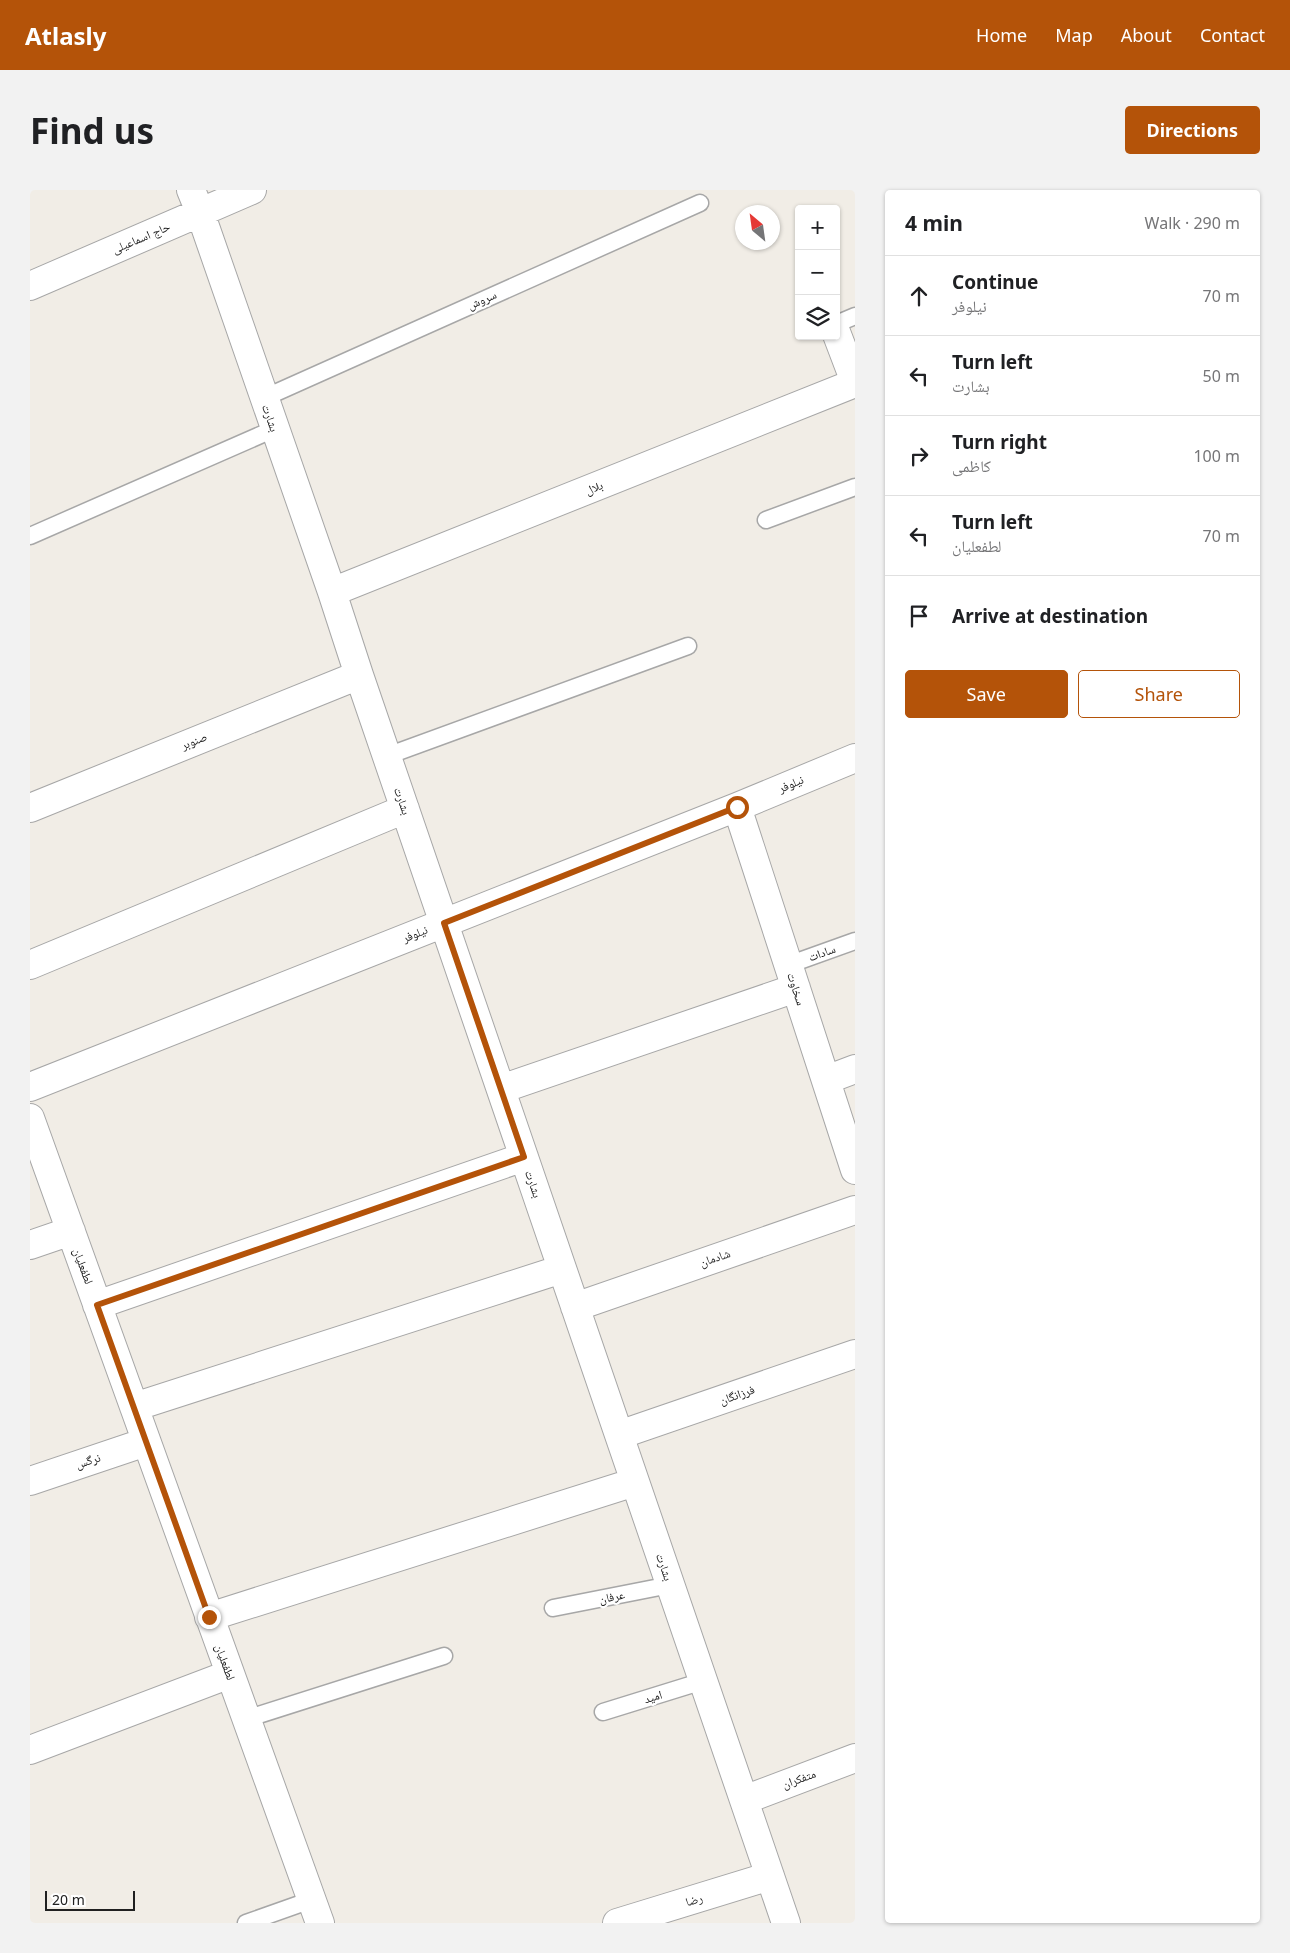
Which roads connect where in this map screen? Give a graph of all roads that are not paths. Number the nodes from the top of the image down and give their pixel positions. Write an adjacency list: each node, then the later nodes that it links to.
1 (252, 190): 2 (street, حاج اسماعیلی)
2 (196, 201): 4 (street, حاج اسماعیلی); 9 (street, بشارت)
3 (700, 203): 9 (lane, سروش)
4 (30, 286)
5 (855, 316): 6 (lane)
6 (840, 322)
7 (839, 340): 8 (street)
8 (855, 382): 14 (street, بلال)
9 (264, 398): 10 (street, بشارت)
10 (274, 429): 13 (lane); 14 (street, بشارت)
11 (855, 487): 12 (lane)
12 (766, 520)
13 (30, 536)
14 (332, 592): 16 (street, بشارت)
15 (688, 646): 17 (lane)
16 (359, 675): 17 (street, بشارت); 20 (street, صنوبر)
17 (386, 756): 21 (street, بشارت)
18 (855, 758): 19 (street, نیلوفر)
19 (737, 807): 22 (street, نیلوفر); 25 (street, سخاوت)
20 (30, 808)
21 (405, 809): 22 (street, بشارت); 24 (street)
22 (444, 923): 28 (street, نیلوفر); 29 (street, بشارت)
23 (855, 941): 25 (lane, سادات)
24 (30, 965)
25 (792, 977): 27 (street, سخاوت); 29 (street)
26 (855, 1069): 27 (street)
27 (826, 1080): 32 (street, سخاوت)
28 (30, 1087)
29 (500, 1089): 31 (street, بشارت)
30 (30, 1118): 34 (street, لطفعلیان)
31 (524, 1157): 36 (street, بشارت); 37 (street)
32 (855, 1170)
33 (855, 1210): 38 (street, شادمان)
34 (71, 1231): 35 (street); 37 (street, لطفعلیان)
35 (30, 1245)
36 (562, 1269): 38 (street, بشارت); 40 (street)
37 (97, 1305): 40 (street, لطفعلیان)
38 (575, 1307): 41 (street, بشارت)
39 (855, 1354): 41 (street, فرزانگان)
40 (134, 1407): 42 (street, لطفعلیان)
41 (619, 1435): 44 (street, بشارت)
42 (146, 1442): 43 (street, نرگس); 47 (street, لطفعلیان)
43 (30, 1481)
44 (635, 1482): 45 (street, بشارت); 47 (street)
45 (670, 1585): 46 (lane, عرفان); 50 (street, بشارت)
46 (553, 1608)
47 (209, 1617): 49 (street, لطفعلیان)
48 (444, 1656): 52 (lane)
49 (230, 1674): 52 (street, لطفعلیان); 53 (street)
50 (703, 1681): 51 (lane, امید); 55 (street, بشارت)
51 (603, 1712)
52 (246, 1719): 57 (street, لطفعلیان)
53 (30, 1750)
54 (855, 1758): 55 (street, متفکران)
55 (744, 1800): 56 (street, بشارت)
56 (770, 1876): 59 (street, رضا); 60 (street, بشارت)
57 (316, 1911): 58 (lane)
58 (246, 1923)
59 (617, 1923)
60 (786, 1923)

